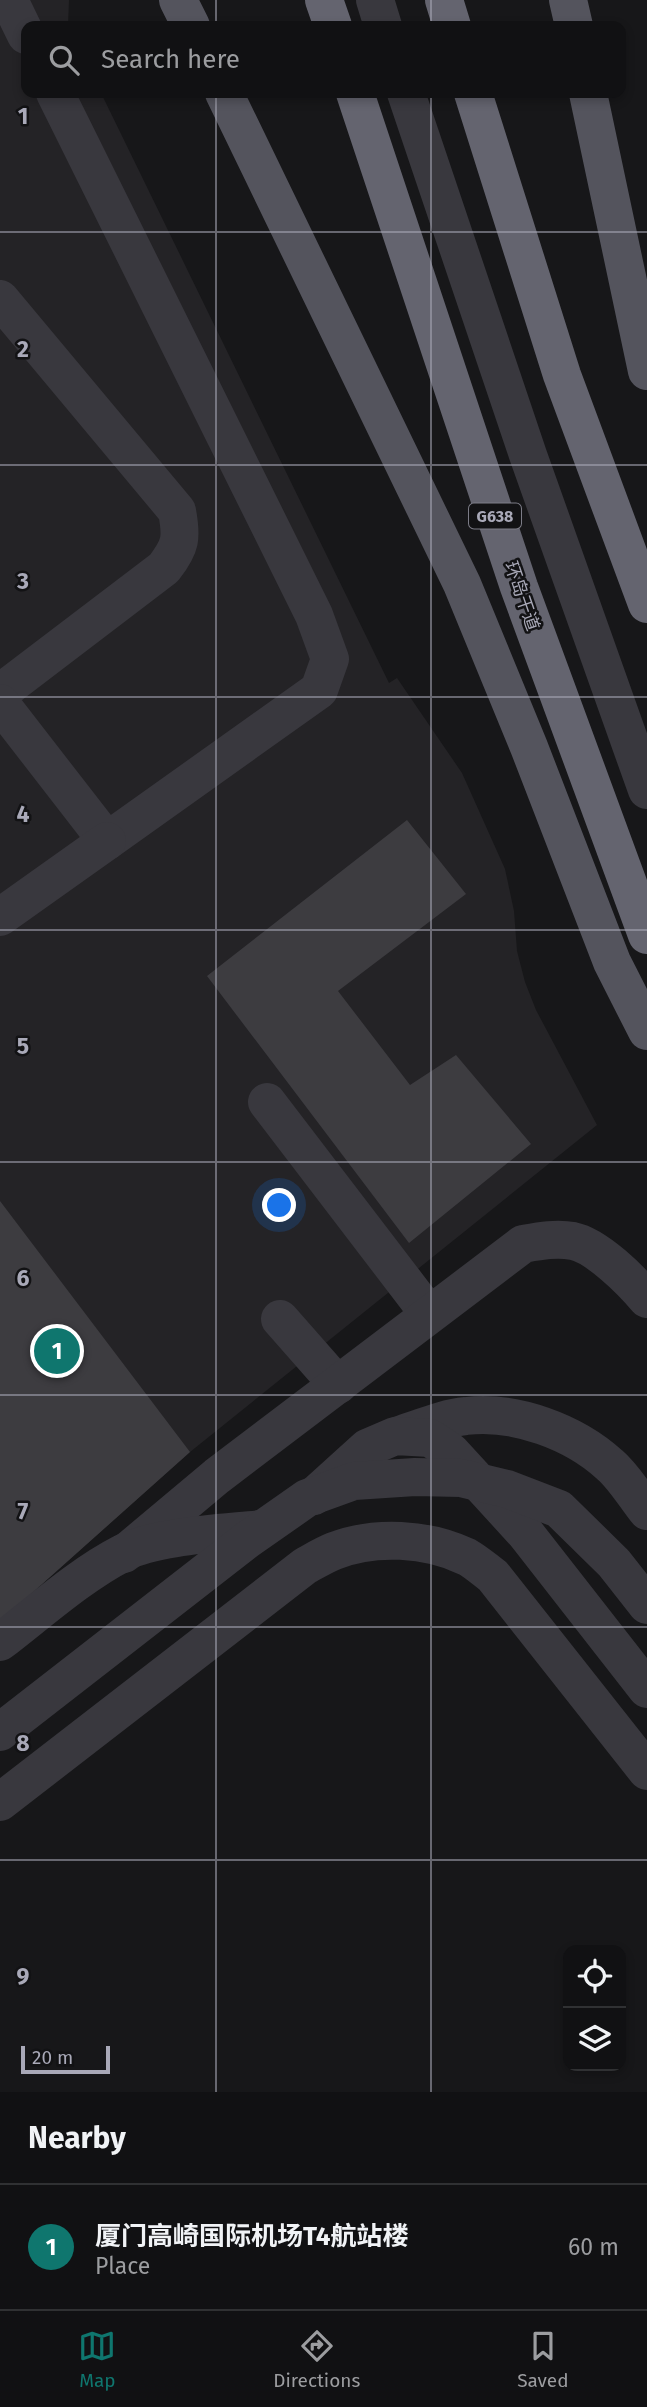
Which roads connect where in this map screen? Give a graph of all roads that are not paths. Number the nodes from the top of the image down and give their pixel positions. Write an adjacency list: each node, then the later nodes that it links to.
1 (9, 0): 12 (street)
2 (178, 0): 7 (main road)
3 (324, 0): 8 (highway)
4 (374, 0): 9 (street)
5 (444, 0): 10 (highway)
6 (568, 0): 11 (main road)
7 (188, 21)
8 (331, 21)
9 (381, 21)
10 (450, 21)
11 (572, 21)
12 (21, 25)
13 (57, 98): 25 (street)
14 (225, 98): 28 (main road)
15 (357, 98): 27 (highway, 环岛干道 / G638)
16 (408, 98): 24 (street)
17 (475, 98): 21 (highway)
18 (589, 98): 20 (main road)
19 (0, 299): 22 (street)
20 (647, 372)
21 (647, 604)
22 (0, 692)
23 (0, 703): 25 (street)
24 (647, 790)
25 (107, 841): 26 (street)
26 (0, 917)
27 (647, 935)
28 (647, 1031)
29 (267, 1102): 31 (street)
30 (647, 1299): 31 (street)
31 (429, 1314): 33 (street)
32 (280, 1319): 33 (street)
33 (338, 1385): 39 (street)
34 (395, 1436): 35 (street); 40 (street); 42 (street)
35 (647, 1511)
36 (264, 1528): 37 (street, bridge); 38 (street, bridge); 41 (street, bridge)
37 (647, 1605)
38 (0, 1642)
39 (0, 1660)
40 (647, 1689)
41 (0, 1732)
42 (0, 1750)
43 (647, 1771): 44 (street)
44 (0, 1802)

